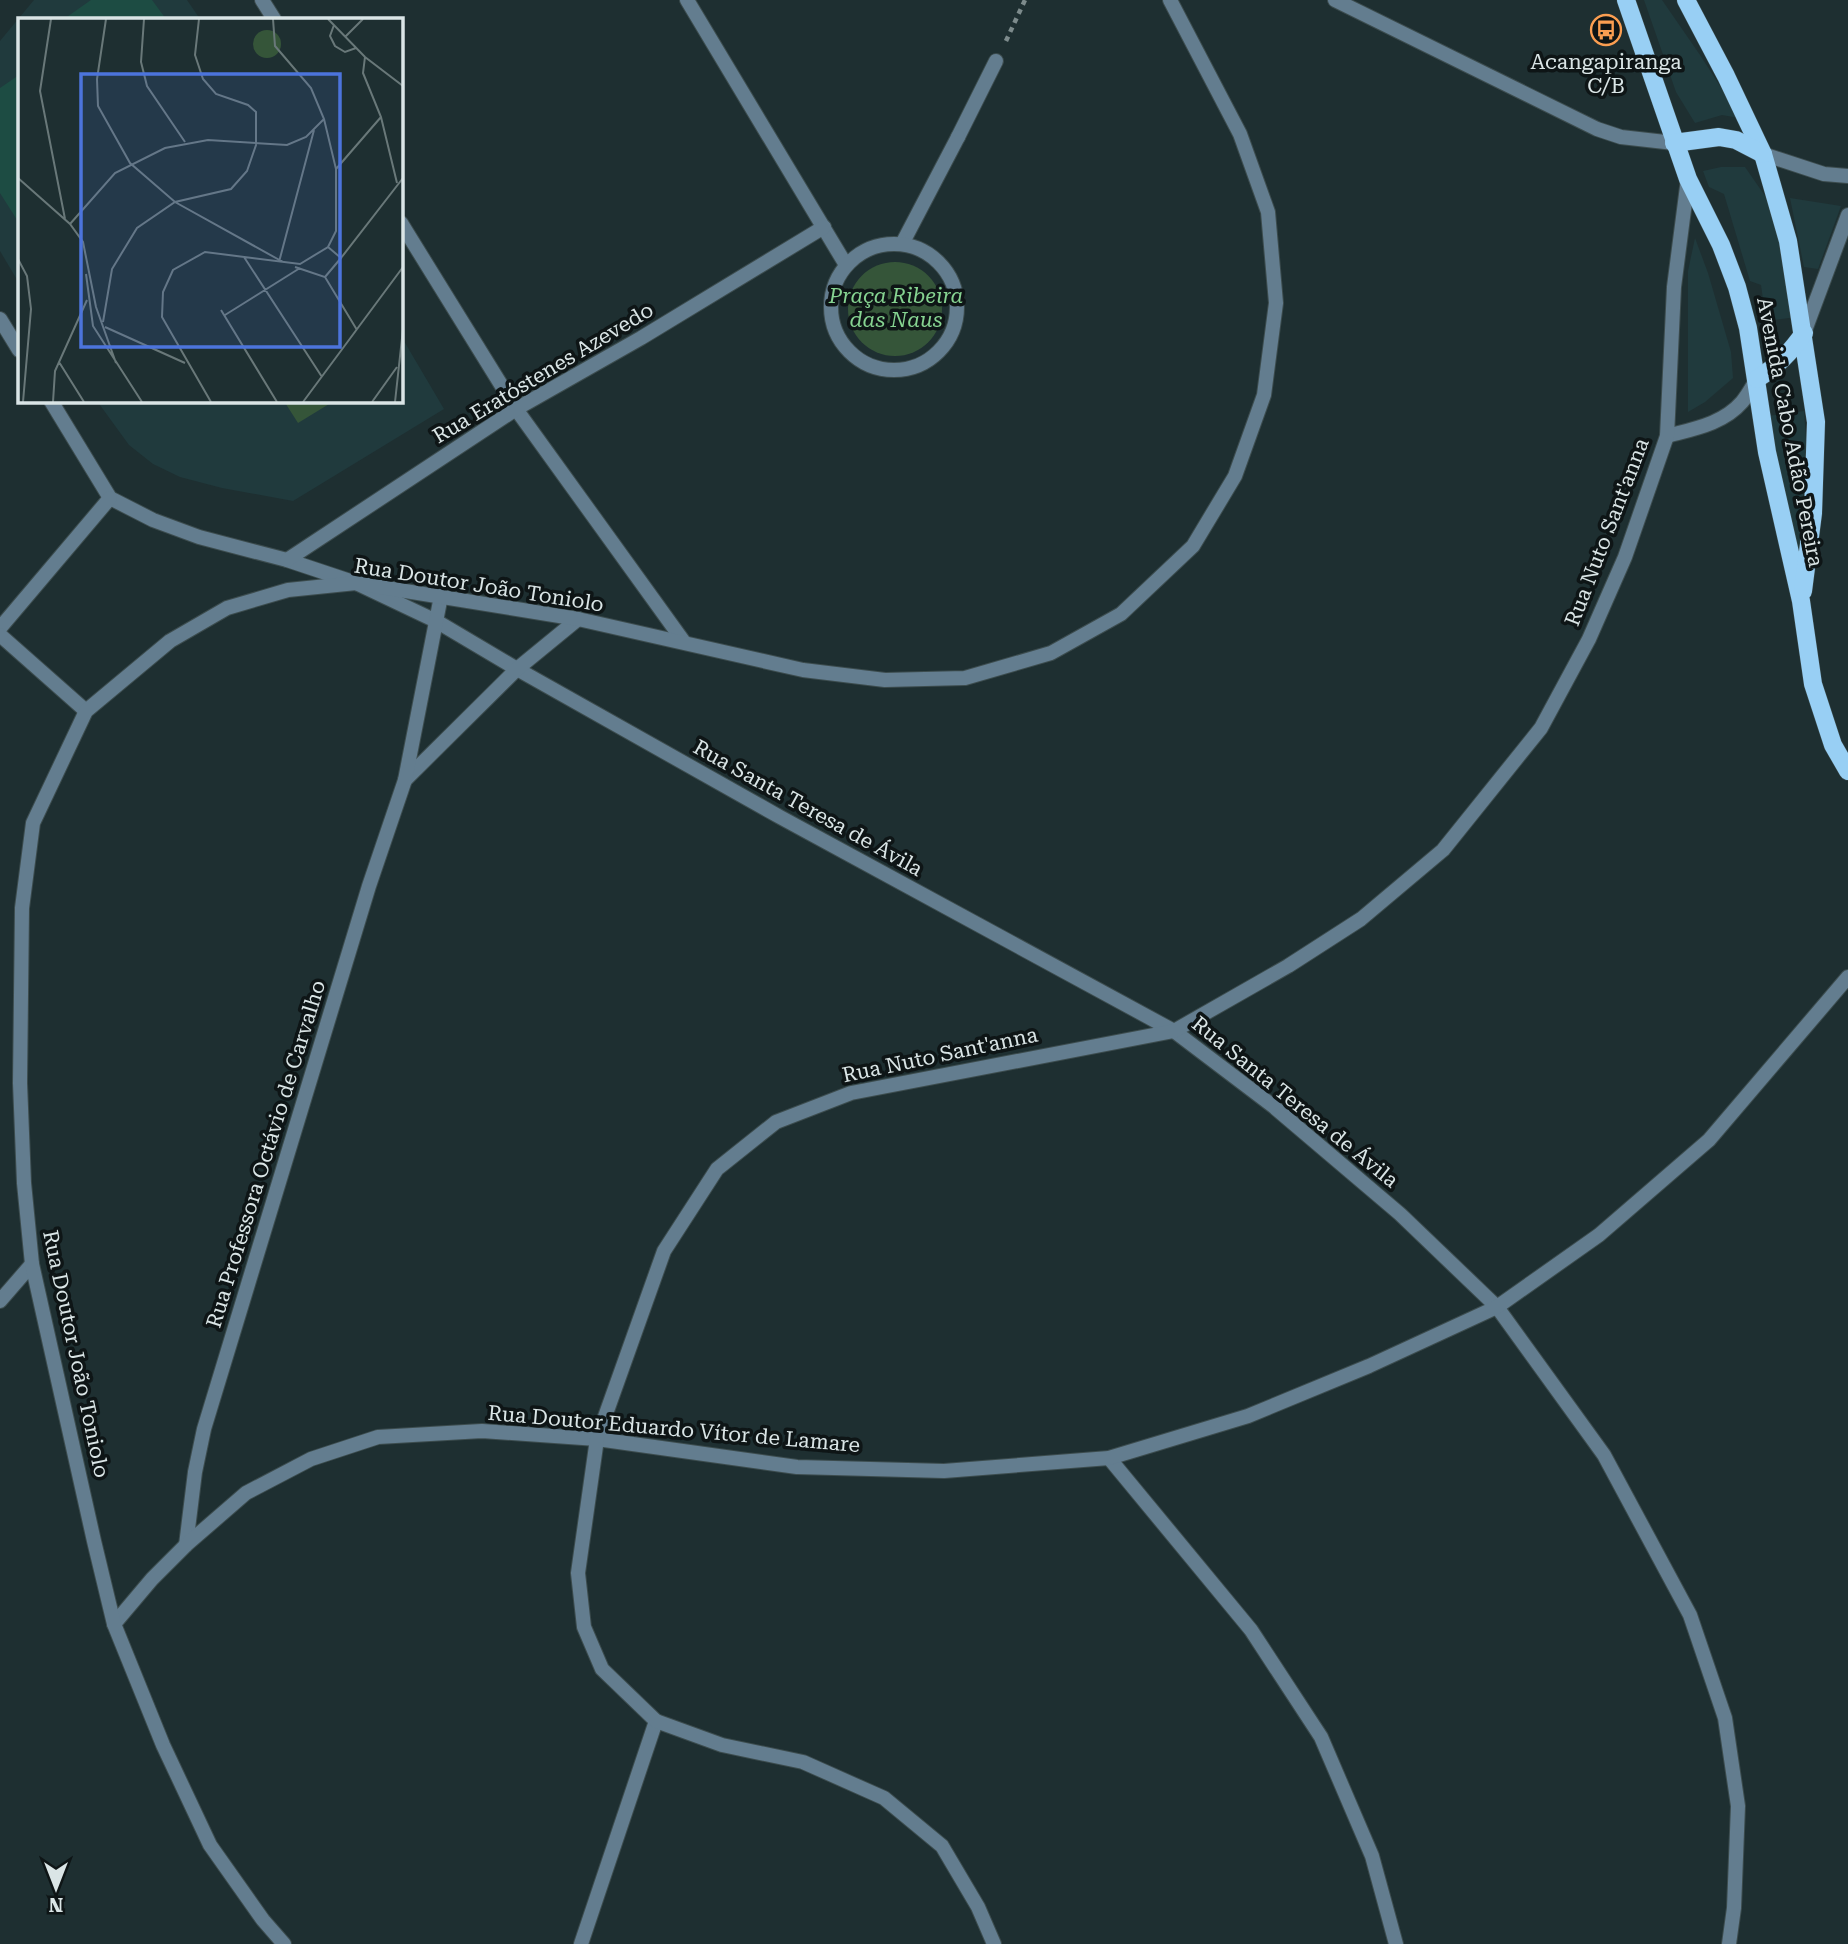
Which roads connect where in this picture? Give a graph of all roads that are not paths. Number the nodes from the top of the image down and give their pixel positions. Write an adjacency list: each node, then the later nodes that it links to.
1 (262, 0): 7 (street)
2 (687, 0): 15 (street)
3 (1170, 0): 34 (street, Rua Doutor João Toniolo)
4 (1335, 0): 9 (street)
5 (1626, 0): 9 (main road, Avenida Cabo Adão Pereira)
6 (1686, 0): 10 (main road, Avenida Cabo Adão Pereira)
7 (273, 18)
8 (996, 61): 16 (street)
9 (1674, 143): 10 (main road); 12 (main road, Avenida Cabo Adão Pereira)
10 (1763, 153): 11 (street); 19 (main road, Avenida Cabo Adão Pereira)
11 (1848, 176)
12 (1688, 179): 21 (main road, Avenida Cabo Adão Pereira); 24 (street, Rua Nuto Sant'anna)
13 (1848, 215): 19 (street)
14 (402, 225): 23 (street)
15 (824, 228): 17 (street); 23 (street, Rua Eratóstenes Azevedo)
16 (902, 244): 17 (street); 17 (street)
17 (846, 265)
18 (0, 318): 20 (street)
19 (1804, 333): 21 (main road); 29 (main road, Avenida Cabo Adão Pereira)
20 (18, 348)
21 (1757, 379): 24 (street, Rua Nuto Sant'anna); 29 (main road, Avenida Cabo Adão Pereira)
22 (52, 402): 25 (street)
23 (516, 409): 26 (street, Rua Eratóstenes Azevedo); 34 (street)
24 (1667, 436): 40 (street, Rua Nuto Sant'anna)
25 (110, 498): 26 (street); 32 (street)
26 (286, 560): 27 (street)
27 (356, 583): 28 (street, Rua Doutor João Toniolo); 31 (street, Rua Santa Teresa de Ávila); 36 (street, Rua Doutor João Toniolo)
28 (441, 596): 30 (street, Rua Doutor João Toniolo); 31 (street, Rua Professora Octávio de Carvalho)
29 (1801, 601): 37 (main road, Avenida Cabo Adão Pereira)
30 (578, 619): 34 (street, Rua Doutor João Toniolo); 35 (street, Rua Professora Octávio de Carvalho)
31 (436, 621): 35 (street, Rua Santa Teresa de Ávila); 38 (street, Rua Professora Octávio de Carvalho)
32 (0, 628)
33 (0, 635): 36 (street)
34 (684, 642)
35 (517, 669): 38 (street, Rua Professora Octávio de Carvalho); 40 (street, Rua Santa Teresa de Ávila)
36 (86, 711): 41 (street, Rua Doutor João Toniolo)
37 (1848, 771)
38 (405, 780): 46 (street, Rua Professora Octávio de Carvalho)
39 (1848, 977): 43 (street, Rua Doutor Eduardo Vítor de Lamare)
40 (1174, 1031): 43 (street, Rua Santa Teresa de Ávila); 44 (street, Rua Nuto Sant'anna)
41 (32, 1264): 42 (street); 47 (street, Rua Doutor João Toniolo)
42 (0, 1301)
43 (1497, 1307): 45 (street, Rua Doutor Eduardo Vítor de Lamare); 53 (street, Rua Santa Teresa de Ávila)
44 (597, 1439): 45 (street, Rua Doutor Eduardo Vítor de Lamare); 46 (street, Rua Doutor Eduardo Vítor de Lamare); 48 (street, Rua Nuto Sant'anna)
45 (1108, 1458): 52 (street)
46 (186, 1545): 47 (street, Rua Doutor Eduardo Vítor de Lamare)
47 (114, 1624): 49 (street, Rua Doutor João Toniolo)
48 (656, 1721): 50 (street); 51 (street, Rua Nuto Sant'anna)
49 (284, 1944)
50 (581, 1944)
51 (994, 1944)
52 (1396, 1944)
53 (1729, 1944)

